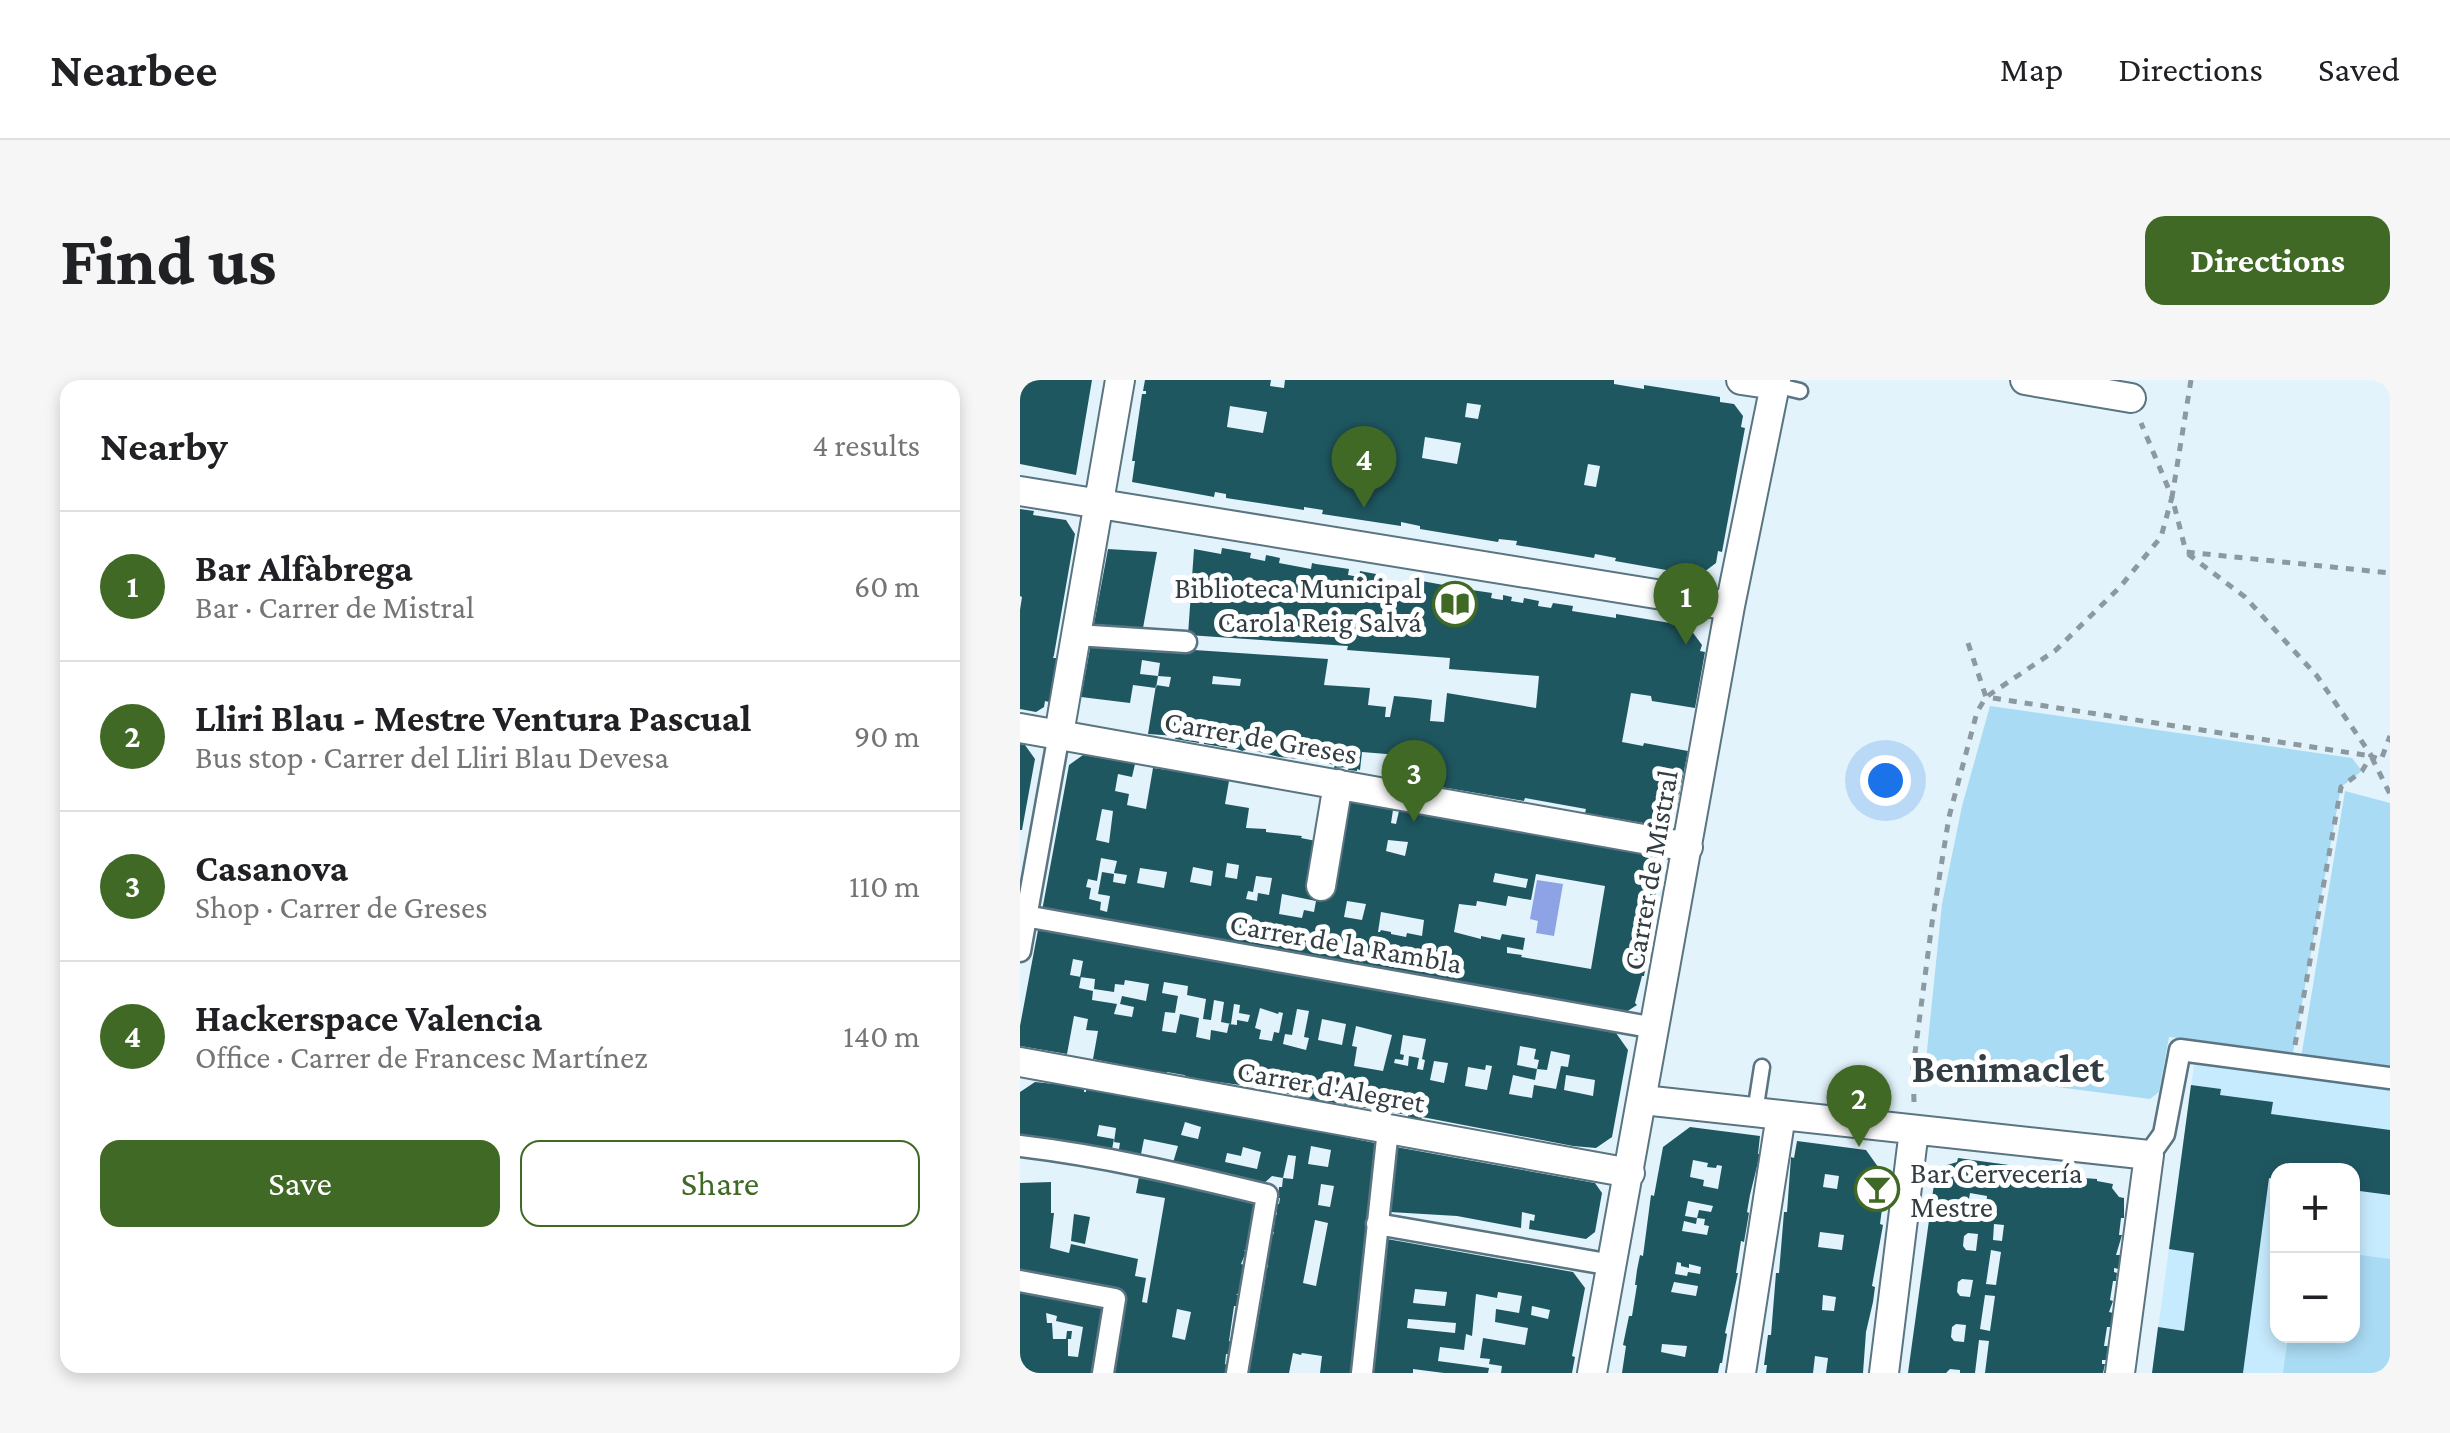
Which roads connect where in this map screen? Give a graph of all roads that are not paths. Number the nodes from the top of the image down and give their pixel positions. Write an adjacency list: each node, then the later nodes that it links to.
1 (1120, 380): 7 (street)
2 (1741, 380): 4 (street)
3 (2025, 380): 5 (street)
4 (1784, 385): 8 (street, Carrer de Mistral)
5 (2132, 389)
6 (1020, 491): 7 (street)
7 (1100, 504): 8 (street); 9 (street)
8 (1730, 606): 14 (street, Carrer de Mistral)
9 (1076, 636): 10 (street); 12 (street)
10 (1186, 642)
11 (1020, 728): 12 (street, Carrer de Greses)
12 (1059, 734): 13 (street, Carrer de Greses); 16 (street)
13 (1338, 784): 14 (street, Carrer de Greses); 15 (street)
14 (1688, 846): 18 (street, Carrer de Mistral)
15 (1322, 886)
16 (1023, 915): 17 (street); 18 (street, Carrer de la Rambla)
17 (1020, 951)
18 (1655, 1028): 22 (street, Carrer de Mistral)
19 (1020, 1062): 24 (street, Carrer d'Alegret)
20 (1762, 1067): 23 (lane)
21 (2390, 1078): 27 (street)
22 (1642, 1100): 23 (street); 28 (street, Carrer de Mistral)
23 (1768, 1114): 25 (street); 36 (street)
24 (1388, 1129): 28 (street, Carrer d'Alegret); 29 (street)
25 (1914, 1130): 27 (street); 37 (street)
26 (1020, 1146): 33 (street)
27 (2149, 1155): 38 (street)
28 (1630, 1173): 30 (street, Carrer de Mistral)
29 (1378, 1224): 30 (street); 34 (street)
30 (1612, 1266): 35 (street, Carrer de Mistral)
31 (1020, 1280): 32 (street)
32 (1104, 1373)
33 (1236, 1373)
34 (1362, 1373)
35 (1592, 1373)
36 (1741, 1373)
37 (1884, 1373)
38 (2120, 1373)

